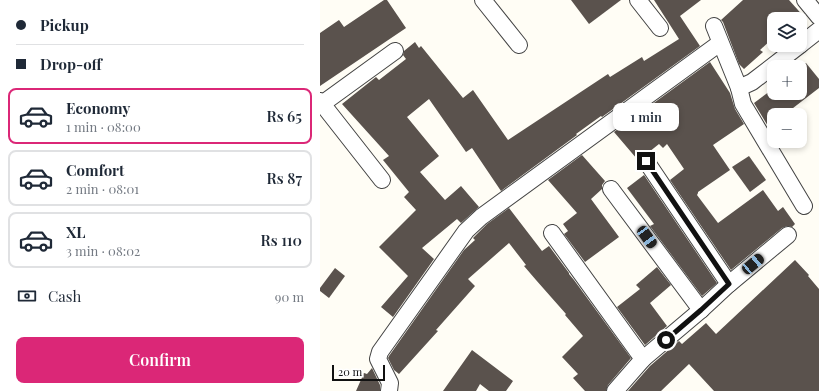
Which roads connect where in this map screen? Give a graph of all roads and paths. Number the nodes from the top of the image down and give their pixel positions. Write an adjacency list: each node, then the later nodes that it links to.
1 (483, 0): 10 (street)
2 (638, 0): 6 (street)
3 (805, 0): 4 (street)
4 (819, 17)
5 (714, 26): 9 (street)
6 (660, 28)
7 (819, 30): 8 (street)
8 (807, 39)
9 (720, 43): 13 (street); 24 (street)
10 (519, 45)
11 (395, 51): 14 (street)
12 (791, 52): 13 (street)
13 (739, 88): 18 (street)
14 (321, 102): 16 (street)
15 (646, 161): 21 (street)
16 (382, 180)
17 (611, 189): 22 (street)
18 (804, 206)
19 (552, 233): 23 (street)
20 (788, 235): 21 (street)
21 (729, 284): 22 (street)
22 (701, 310): 23 (street)
23 (643, 359): 25 (street)
24 (389, 391)
25 (615, 391)

